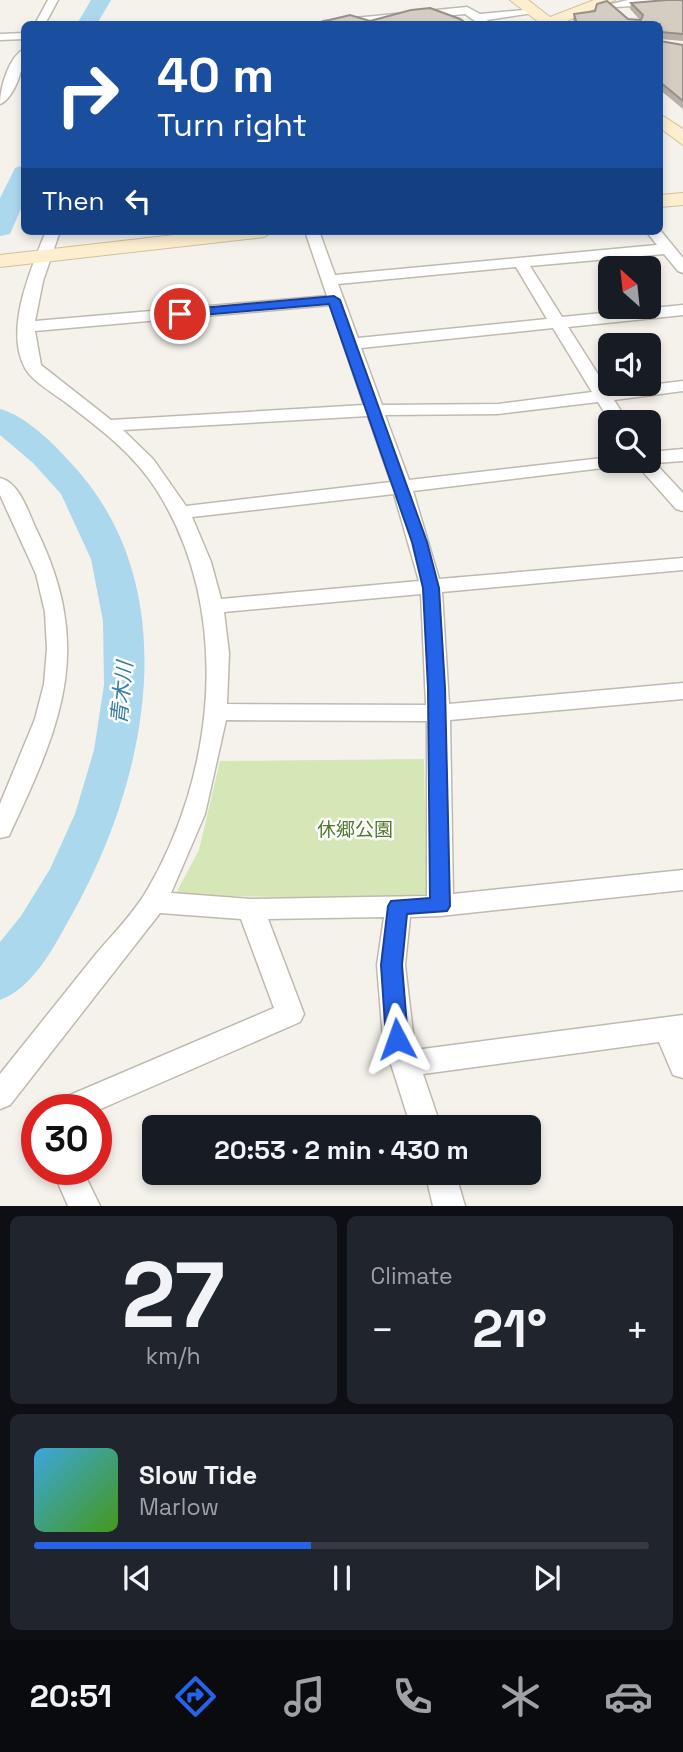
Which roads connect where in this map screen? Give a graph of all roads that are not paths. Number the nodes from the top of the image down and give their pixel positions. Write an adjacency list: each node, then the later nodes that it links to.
1 (53, 0): 9 (street)
2 (436, 0): 7 (street)
3 (519, 0): 8 (street)
4 (676, 1): 5 (street); 6 (street)
5 (682, 2)
6 (610, 4): 8 (street)
7 (436, 13): 10 (street); 11 (street)
8 (543, 20): 11 (street)
9 (42, 21)
10 (355, 21)
11 (482, 21)
12 (21, 36): 13 (street)
13 (0, 37)
14 (21, 59): 15 (street)
15 (0, 100)
16 (663, 122): 17 (street)
17 (683, 139)
18 (683, 199): 19 (street)
19 (663, 201)
20 (50, 235): 25 (street)
21 (229, 235): 25 (street)
22 (313, 235): 29 (street)
23 (656, 235): 24 (street)
24 (667, 249): 27 (street); 28 (street)
25 (35, 257): 26 (street); 32 (street)
26 (0, 261)
27 (520, 262): 29 (street); 31 (street)
28 (683, 268)
29 (332, 290): 32 (street); 33 (street)
30 (683, 310): 31 (street)
31 (558, 322): 33 (street); 35 (street)
32 (25, 327): 39 (street)
33 (350, 344): 38 (street)
34 (683, 386): 36 (street)
35 (598, 387)
36 (661, 388)
37 (598, 396): 38 (street)
38 (373, 410): 39 (street); 45 (street)
39 (105, 426): 47 (street)
40 (683, 455): 41 (street)
41 (661, 457)
42 (598, 464): 45 (street)
43 (654, 473): 46 (street)
44 (0, 484): 54 (street)
45 (401, 488): 47 (street); 49 (street)
46 (683, 505)
47 (180, 513): 50 (street)
48 (683, 564): 49 (street)
49 (431, 588): 50 (street); 53 (street)
50 (212, 606): 52 (street)
51 (683, 691): 53 (street)
52 (214, 712): 53 (street); 56 (street)
53 (438, 713): 58 (street)
54 (0, 829)
55 (683, 880): 58 (street)
56 (154, 902): 59 (street); 64 (street)
57 (398, 906): 58 (street); 59 (street); 61 (street)
58 (440, 906)
59 (251, 909): 63 (street)
60 (676, 1028): 61 (street); 62 (street)
61 (405, 1064): 65 (street)
62 (683, 1066)
63 (103, 1094)
64 (0, 1096)
65 (422, 1115)
66 (74, 1185): 68 (street)
67 (443, 1185): 69 (street)
68 (84, 1206)
69 (449, 1206)

